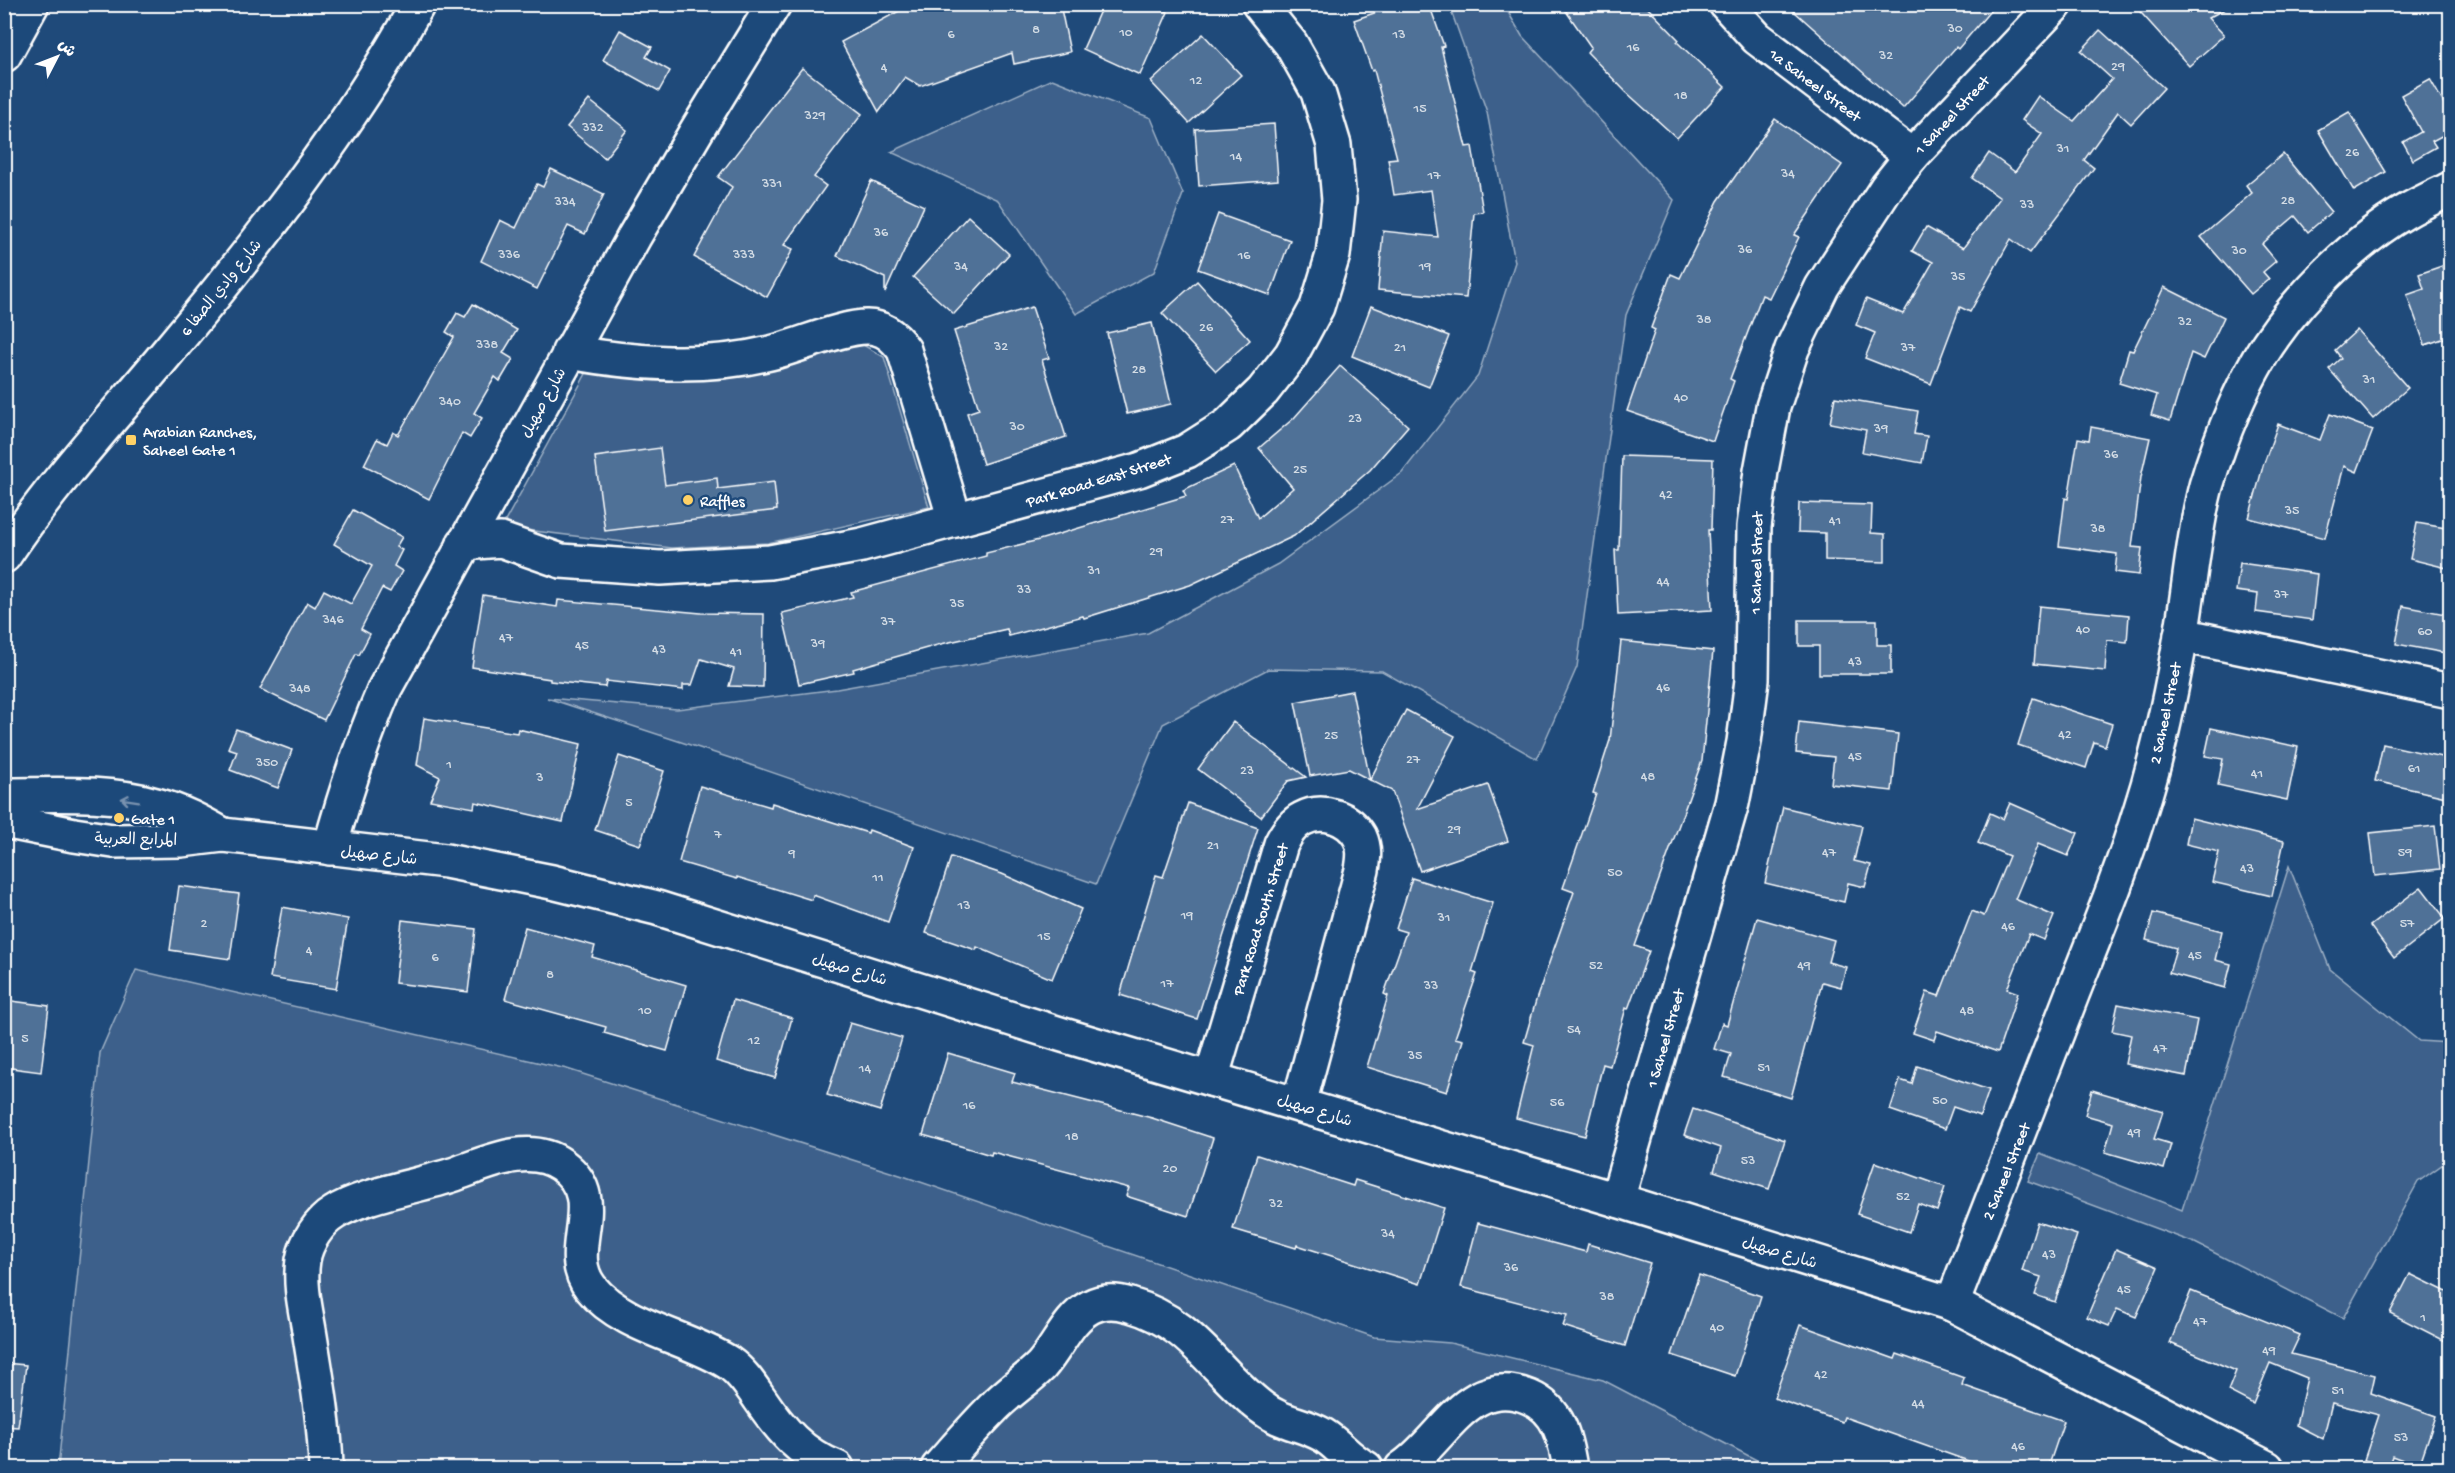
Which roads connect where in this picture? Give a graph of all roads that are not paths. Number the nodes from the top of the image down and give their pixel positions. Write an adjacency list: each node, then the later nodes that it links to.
1 (32, 4): 7 (street)
2 (418, 4): 13 (street, شارع وادي الصفا 6)
3 (1258, 4): 11 (street, Park Road East Street)
4 (1726, 4): 8 (street, 1a Saheel Street)
5 (2056, 4): 8 (street, 1 Saheel Street)
6 (778, 7): 10 (street, شارع صهيل)
7 (4, 55)
8 (1912, 156): 25 (street, 1 Saheel Street)
9 (2451, 189): 14 (street, 2 Saheel Street)
10 (569, 352): 11 (street); 12 (street, شارع صهيل)
11 (955, 520): 12 (street, Park Road East Street)
12 (464, 543): 22 (street, شارع صهيل)
13 (4, 555)
14 (2181, 635): 15 (street); 26 (street, 2 Saheel Street)
15 (2451, 691)
16 (4, 795): 17 (street, المرابع العربية)
17 (77, 796): 19 (street, المرابع العربية, one-way to 17); 20 (street)
18 (4, 821): 20 (street, المرابع العربية)
19 (183, 827): 20 (street, المرابع العربية); 21 (street, المرابع العربية)
20 (74, 835)
21 (223, 835): 22 (street, شارع صهيل)
22 (330, 848): 23 (street, شارع صهيل)
23 (1210, 1079): 24 (street, شارع صهيل); 24 (street, Park Road South Street)
24 (1299, 1104): 25 (street, شارع صهيل)
25 (1617, 1200): 26 (street, شارع صهيل)
26 (1952, 1304): 33 (street, شارع صهيل)
27 (326, 1468): 28 (street)
28 (837, 1468)
29 (938, 1468): 30 (street)
30 (1366, 1468)
31 (1402, 1468): 32 (street)
32 (1570, 1468)
33 (2267, 1468)

